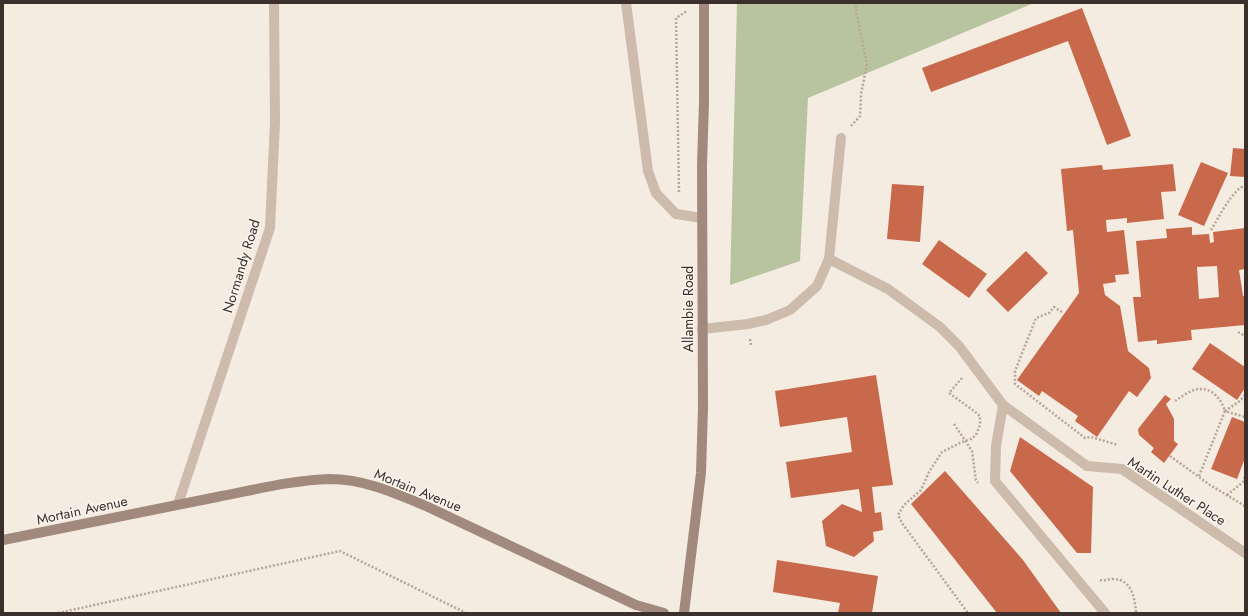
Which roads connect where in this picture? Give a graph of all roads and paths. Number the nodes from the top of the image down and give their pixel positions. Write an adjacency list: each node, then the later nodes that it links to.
1 (274, 3): 30 (street, Normandy Road)
2 (626, 3): 8 (street)
3 (704, 3): 9 (street, Allambie Road)
4 (856, 3): 6 (path)
5 (689, 10): 8 (path)
6 (841, 138): 11 (street)
7 (1245, 186): 10 (path)
8 (679, 214): 9 (street)
9 (702, 218): 13 (street, Allambie Road)
10 (1211, 230)
11 (829, 259): 13 (street); 16 (street, Martin Luther Place)
12 (1062, 312): 24 (path)
13 (702, 329): 38 (street, Allambie Road)
14 (1238, 332): 15 (path)
15 (1245, 336)
16 (973, 366): 19 (street, Martin Luther Place); 23 (path)
17 (1245, 395): 20 (path)
18 (1175, 401): 20 (path)
19 (1003, 405): 28 (street); 33 (street, Martin Luther Place)
20 (1224, 411): 21 (path); 26 (path)
21 (1245, 418)
22 (954, 424): 23 (path)
23 (966, 441): 28 (path); 39 (path)
24 (1118, 445)
25 (1170, 456): 26 (path)
26 (1199, 476): 29 (path)
27 (1245, 476): 29 (path)
28 (997, 484): 40 (street)
29 (1227, 495): 31 (path)
30 (178, 504): 32 (street, Mortain Avenue); 37 (street, Mortain Avenue)
31 (1245, 506)
32 (3, 540)
33 (1245, 553)
34 (1096, 575): 41 (path)
35 (58, 613): 36 (path)
36 (466, 613)
37 (664, 613)
38 (684, 613)
39 (968, 613)
40 (1105, 613)
41 (1136, 613)

